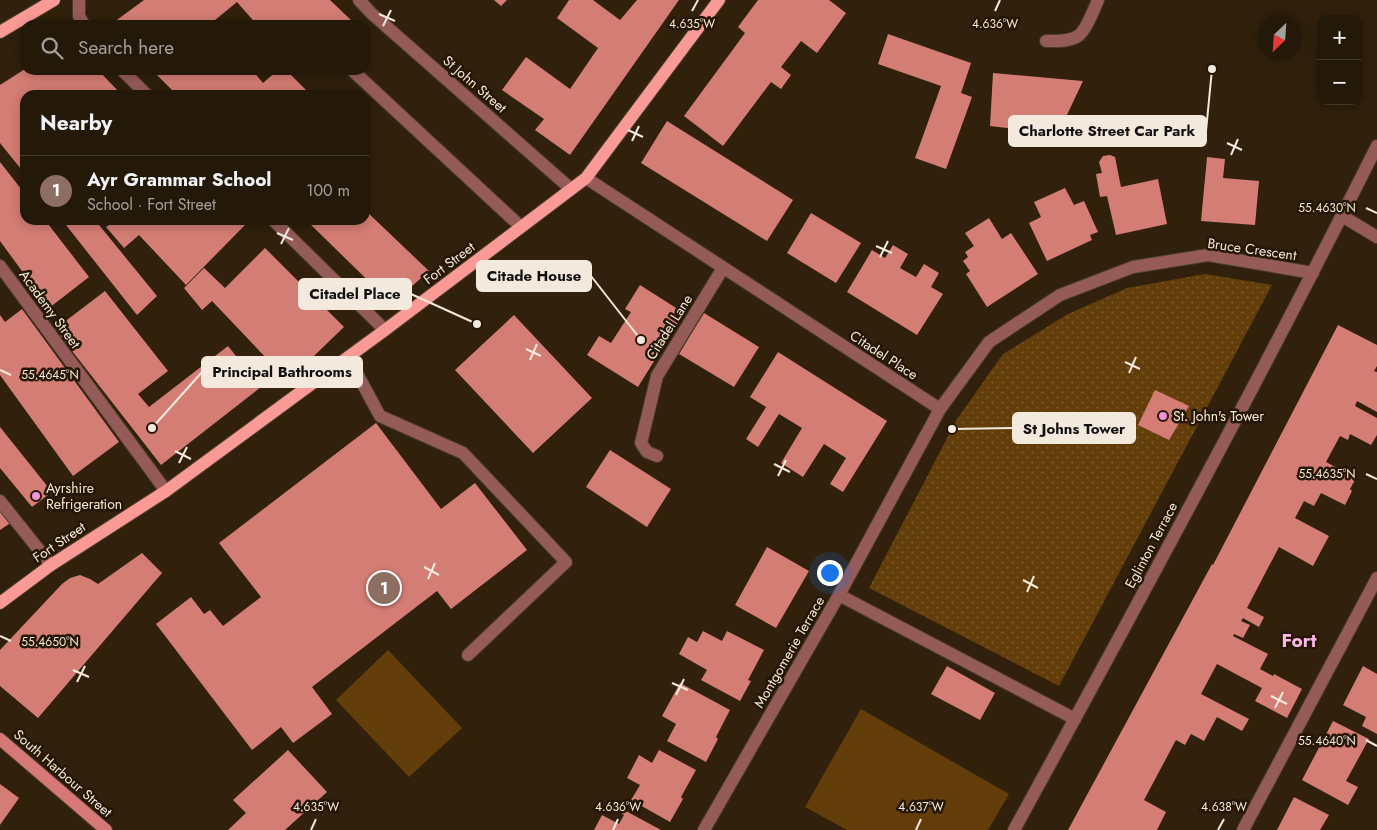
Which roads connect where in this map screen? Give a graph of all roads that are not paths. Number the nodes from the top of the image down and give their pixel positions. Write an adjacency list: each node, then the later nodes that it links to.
1 (54, 0): 7 (main road)
2 (79, 0): 8 (street)
3 (359, 0): 16 (street, St John Street)
4 (719, 0): 15 (main road, Fort Street)
5 (1098, 0): 10 (street)
6 (20, 20): 9 (main road)
7 (20, 20)
8 (81, 20)
9 (0, 32)
10 (1046, 41)
11 (127, 75): 13 (street)
12 (357, 75): 19 (street)
13 (142, 90)
14 (1377, 146): 17 (street, Eglinton Terrace)
15 (586, 178): 16 (main road, Fort Street); 22 (street, Citadel Place)
16 (571, 189): 19 (main road, Fort Street)
17 (1342, 216): 20 (street); 23 (street, Eglinton Terrace)
18 (278, 225): 24 (street)
19 (521, 227): 24 (main road, Fort Street)
20 (1377, 237)
21 (0, 266): 28 (street, Academy Street)
22 (723, 268): 26 (street, Citadel Place); 27 (street, Citadel Lane)
23 (1313, 273): 26 (street, Bruce Crescent); 35 (street, Eglinton Terrace)
24 (385, 330): 25 (main road, Fort Street)
25 (348, 358): 28 (main road, Fort Street); 34 (street)
26 (940, 409): 32 (street, Montgomerie Terrace)
27 (657, 456)
28 (166, 491): 30 (main road, Fort Street)
29 (0, 501): 30 (street)
30 (51, 565): 33 (main road, Fort Street)
31 (1377, 578): 40 (street)
32 (839, 595): 35 (street); 38 (street, Montgomerie Terrace)
33 (0, 603)
34 (468, 655)
35 (1075, 719): 39 (street, Eglinton Terrace)
36 (0, 739): 37 (main road, South Harbour Street)
37 (106, 830)
38 (704, 830)
39 (1014, 830)
40 (1243, 830)

